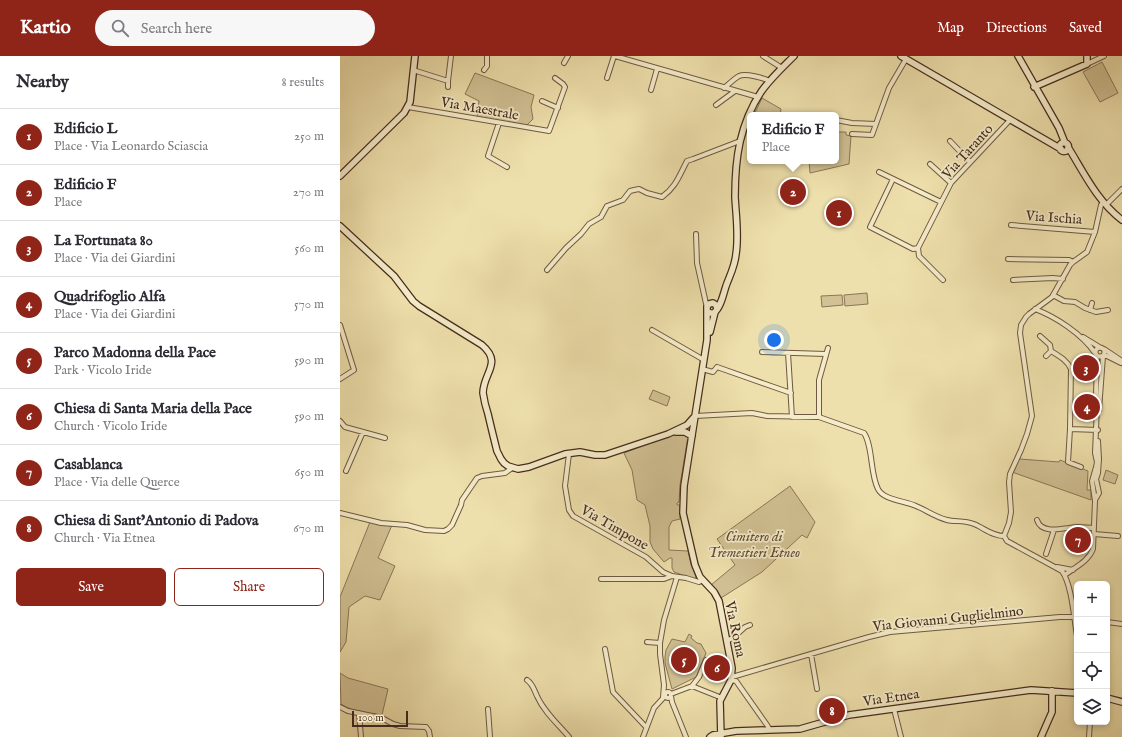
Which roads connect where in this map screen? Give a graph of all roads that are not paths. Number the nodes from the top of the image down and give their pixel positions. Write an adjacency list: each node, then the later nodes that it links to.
1 (415, 56): 16 (main road)
2 (452, 56): 20 (street)
3 (487, 56): 17 (street)
4 (568, 56): 12 (street)
5 (614, 56): 15 (street); 19 (street)
6 (763, 56): 14 (street)
7 (794, 56): 14 (main road)
8 (1018, 56): 22 (main road)
9 (1087, 56): 13 (main road)
10 (1104, 56): 13 (street)
11 (903, 58): 33 (main road); 37 (street)
12 (564, 62)
13 (1087, 64): 22 (main road)
14 (782, 68): 21 (main road)
15 (657, 69): 24 (street); 25 (street)
16 (413, 70): 20 (street); 30 (main road)
17 (484, 70)
18 (555, 78): 31 (street)
19 (607, 78)
20 (448, 81): 23 (street)
21 (770, 81): 24 (street); 27 (main road)
22 (1034, 86): 41 (main road)
23 (448, 87)
24 (724, 88): 26 (street)
25 (651, 90)
26 (735, 91): 27 (street); 29 (street)
27 (758, 97): 32 (main road)
28 (542, 101): 31 (street)
29 (716, 105)
30 (408, 107): 36 (street, Via Maestrale); 46 (main road)
31 (558, 108): 36 (street, Via Maestrale)
32 (751, 112)
33 (1010, 120): 41 (main road); 42 (street, Via Taranto)
34 (839, 121): 37 (street)
35 (747, 122): 39 (main road)
36 (499, 123): 44 (street)
37 (876, 124): 38 (street)
38 (852, 134)
39 (740, 141): 60 (street); 64 (main road)
40 (950, 141): 42 (street)
41 (1063, 146): 51 (main road)
42 (970, 162): 48 (street, Via Taranto)
43 (930, 164): 48 (street)
44 (507, 167)
45 (879, 172): 47 (street)
46 (340, 176)
47 (893, 179): 50 (street); 57 (street)
48 (951, 183): 50 (street, Via Taranto)
49 (1122, 188): 51 (street)
50 (941, 202): 57 (street, Via Taranto)
51 (1104, 204): 52 (main road); 55 (street)
52 (1122, 220)
53 (1011, 225): 55 (street, Via Ischia)
54 (340, 226): 106 (main road)
55 (1095, 232): 59 (street)
56 (696, 234): 65 (street)
57 (918, 248): 62 (street)
58 (1008, 259): 59 (street)
59 (1073, 262): 61 (street)
60 (547, 270)
61 (1062, 279): 63 (street); 66 (street)
62 (943, 280)
63 (1013, 280)
64 (726, 286): 67 (main road); 73 (main road)
65 (703, 292): 67 (street); 70 (street)
66 (1053, 295): 69 (street); 71 (street)
67 (712, 303): 70 (main road); 73 (main road)
68 (1092, 303): 71 (street)
69 (1035, 309): 76 (street); 113 (street)
70 (707, 310): 73 (main road); 78 (main road)
71 (1090, 310): 72 (street)
72 (1108, 310)
73 (716, 311): 78 (main road)
74 (340, 325): 91 (street)
75 (652, 330): 88 (street)
76 (1075, 333): 80 (street); 85 (street)
77 (1040, 336): 81 (street)
78 (707, 340): 88 (main road, Via Roma)
79 (828, 348): 84 (street)
80 (1102, 348): 85 (street); 87 (street); 89 (street)
81 (1051, 351): 86 (street); 98 (street)
82 (762, 352): 83 (street)
83 (788, 353): 84 (street); 92 (street)
84 (826, 354): 95 (street)
85 (1095, 354): 87 (street); 100 (street)
86 (1046, 356)
87 (1103, 356): 89 (street); 100 (street)
88 (704, 360): 90 (main road, Via Roma)
89 (1122, 363)
90 (702, 369): 92 (street); 93 (main road, Via Roma)
91 (340, 379)
92 (791, 393): 94 (street)
93 (695, 416): 94 (street); 97 (main road); 99 (main road, Via Roma)
94 (792, 417): 95 (street)
95 (819, 417): 113 (street)
96 (340, 421): 101 (street)
97 (686, 425): 99 (main road); 102 (main road)
98 (1070, 429): 100 (street); 105 (street)
99 (692, 430): 102 (main road); 121 (main road, Via Roma)
100 (1097, 430): 110 (street)
101 (363, 432): 103 (street); 107 (street)
102 (668, 434): 104 (main road)
103 (385, 438)
104 (569, 454): 106 (main road); 119 (street, Via Timpone)
105 (1081, 467)
106 (512, 468): 108 (street)
107 (346, 470)
108 (340, 513)
109 (1037, 520): 111 (street)
110 (1094, 528): 111 (street); 112 (street)
111 (1054, 530): 115 (street)
112 (1094, 534): 114 (street); 117 (street)
113 (1004, 536): 116 (street)
114 (1118, 536)
115 (1046, 554)
116 (1052, 566): 117 (street); 118 (street)
117 (1073, 570): 118 (street)
118 (1065, 575): 122 (street)
119 (675, 577): 120 (street); 121 (street, Via Timpone); 129 (street)
120 (601, 579)
121 (703, 580): 127 (main road, Via Roma)
122 (1074, 612)
123 (1074, 617): 131 (street, Via Giovanni Guglielmino)
124 (1110, 622): 125 (street)
125 (1122, 624)
126 (750, 625): 127 (street)
127 (727, 641): 133 (main road, Via Roma)
128 (647, 642): 129 (street)
129 (660, 643): 135 (street)
130 (605, 649): 150 (street)
131 (811, 654): 133 (street, Via Giovanni Guglielmino); 137 (street)
132 (706, 660): 136 (street)
133 (731, 678): 142 (main road); 151 (street)
134 (527, 680): 156 (street)
135 (664, 685): 140 (street); 141 (street)
136 (692, 686): 140 (street); 142 (street)
137 (817, 689)
138 (1052, 690): 139 (main road, Via Etnea); 147 (main road, Via Etnea); 161 (main road)
139 (1074, 693)
140 (670, 694): 141 (street); 158 (street)
141 (664, 695): 150 (street)
142 (722, 698): 152 (main road)
143 (1110, 699): 144 (main road)
144 (1122, 702)
145 (340, 707): 148 (street)
146 (488, 709): 155 (street)
147 (894, 709): 151 (main road, Via Etnea); 160 (street)
148 (359, 713): 153 (street); 154 (street)
149 (1090, 725): 162 (street)
150 (646, 727): 157 (street)
151 (770, 730): 152 (main road, Via Etnea)
152 (721, 736): 159 (main road, Via Etnea)
153 (361, 737)
154 (430, 737)
155 (490, 737)
156 (569, 737)
157 (643, 737)
158 (686, 737)
159 (710, 737)
160 (901, 737)
161 (1041, 737)
162 (1088, 737)

